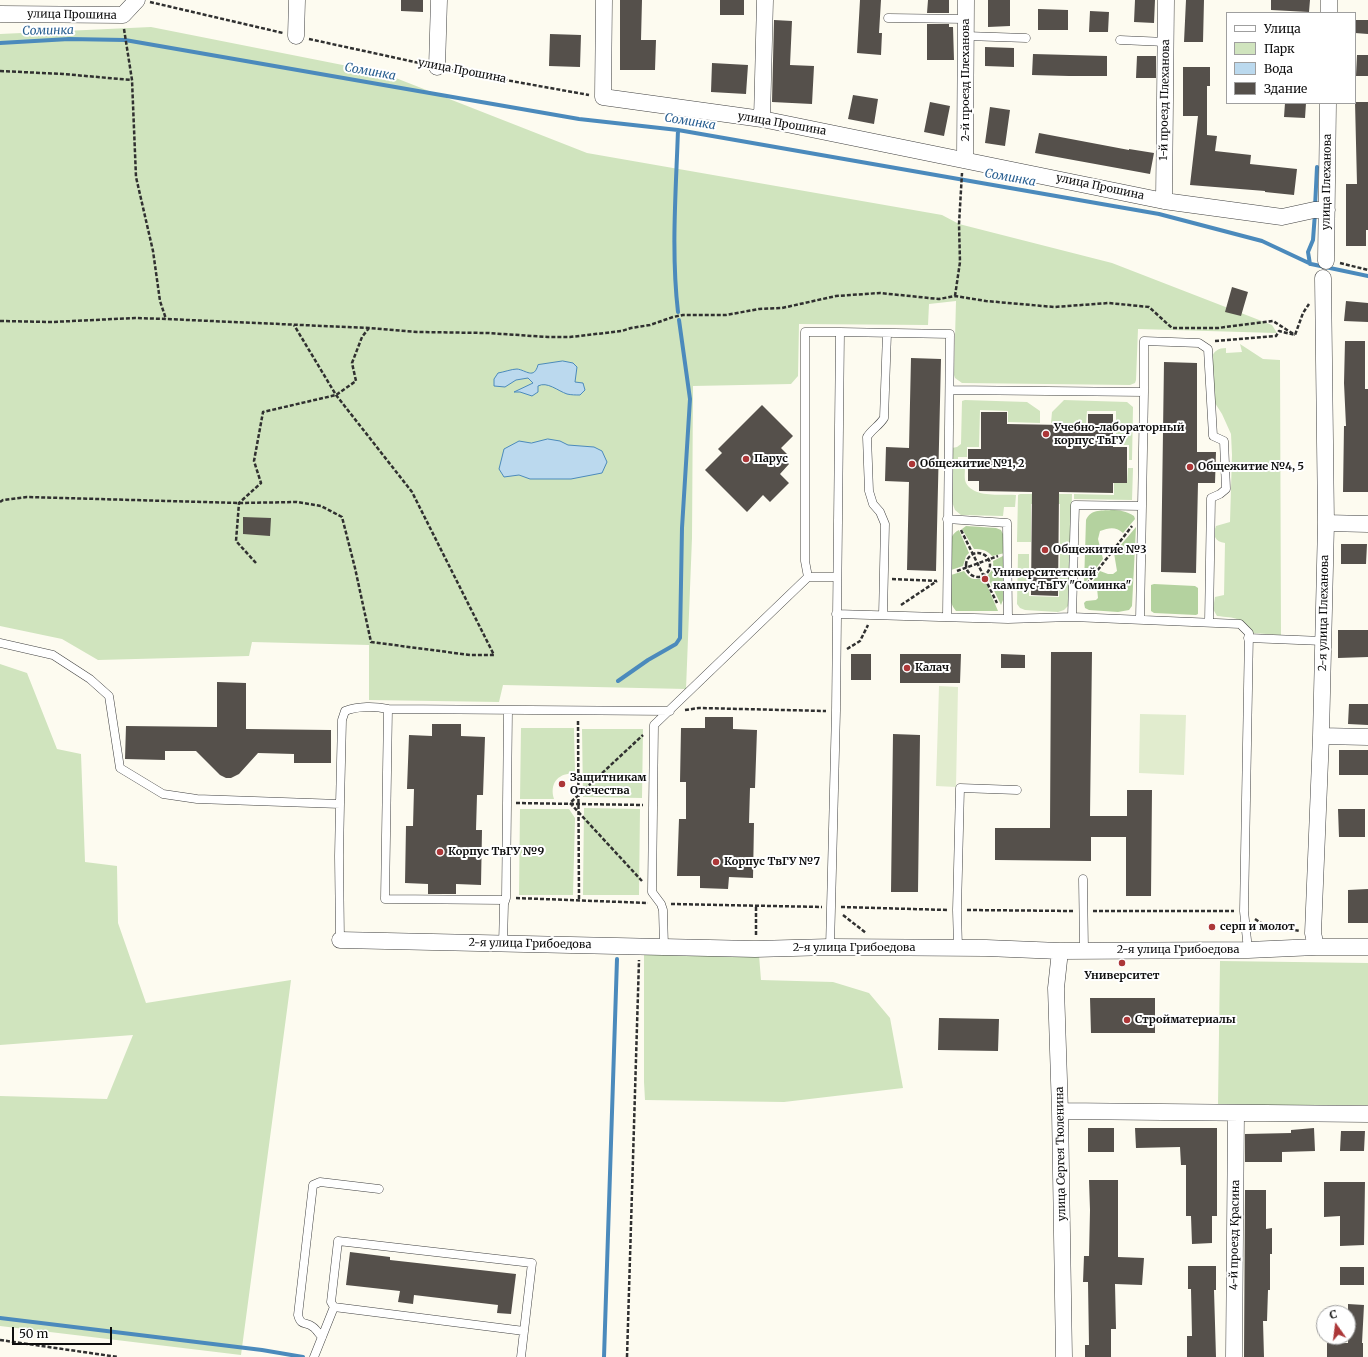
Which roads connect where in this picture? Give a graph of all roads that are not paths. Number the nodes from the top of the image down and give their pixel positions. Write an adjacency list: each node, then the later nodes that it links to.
1 (137, 0): 10 (street, улица Прошина)
2 (297, 0): 13 (street)
3 (439, 0): 18 (street)
4 (604, 0): 20 (street, улица Прошина)
5 (764, 0): 20 (street)
6 (966, 0): 12 (street, 2-й проезд Плеханова)
7 (1166, 0): 17 (street, 1-й проезд Плеханова)
8 (1329, 0): 9 (street)
9 (1329, 12)
10 (0, 14)
11 (888, 18): 12 (lane)
12 (966, 19): 14 (street, 2-й проезд Плеханова)
13 (296, 36)
14 (966, 36): 15 (lane); 21 (street, 2-й проезд Плеханова)
15 (1026, 38)
16 (1120, 40): 17 (lane)
17 (1166, 42): 22 (street, 1-й проезд Плеханова)
18 (438, 67)
19 (1328, 104): 23 (street, улица Плеханова)
20 (762, 119): 21 (street, улица Прошина)
21 (964, 164): 22 (street, улица Прошина)
22 (1164, 200): 23 (street, улица Прошина)
23 (1327, 210): 24 (street, улица Плеханова)
24 (1332, 261)
25 (1323, 278): 32 (street, 2-я улица Плеханова)
26 (840, 332): 27 (lane); 34 (lane); 35 (lane)
27 (887, 333): 28 (lane); 37 (lane)
28 (950, 390): 29 (lane); 31 (lane)
29 (1144, 392): 30 (lane); 42 (lane)
30 (1142, 506): 39 (lane); 41 (lane)
31 (947, 521): 38 (lane); 40 (lane)
32 (1326, 523): 33 (street); 44 (street, 2-я улица Плеханова)
33 (1368, 524)
34 (808, 577): 35 (lane); 48 (lane)
35 (837, 577): 36 (lane)
36 (836, 614): 37 (lane); 58 (lane)
37 (883, 615): 38 (lane)
38 (947, 616): 40 (lane)
39 (1072, 617): 40 (lane); 41 (lane)
40 (1008, 618)
41 (1140, 620): 42 (lane)
42 (1209, 622): 43 (lane)
43 (1248, 638): 44 (lane); 63 (lane)
44 (1323, 641): 49 (street, 2-я улица Плеханова)
45 (0, 643): 52 (lane)
46 (388, 709): 47 (lane); 52 (lane); 54 (lane)
47 (508, 710): 48 (lane); 54 (lane)
48 (670, 711): 59 (lane)
49 (1321, 736): 50 (street); 56 (street, 2-я улица Плеханова)
50 (1368, 737)
51 (1018, 790): 61 (lane)
52 (340, 804): 55 (lane)
53 (1083, 879): 62 (lane)
54 (505, 899): 57 (lane)
55 (340, 940): 57 (street, 2-я улица Грибоедова)
56 (1314, 940): 60 (street, 2-я улица Грибоедова); 63 (street, 2-я улица Грибоедова)
57 (503, 944): 59 (street, 2-я улица Грибоедова)
58 (830, 946): 59 (street, 2-я улица Грибоедова); 61 (street, 2-я улица Грибоедова)
59 (664, 947)
60 (1368, 947)
61 (958, 948): 64 (street, 2-я улица Грибоедова)
62 (1084, 950): 63 (street, 2-я улица Грибоедова); 64 (street, 2-я улица Грибоедова)
63 (1248, 950)
64 (1060, 951): 65 (street, улица Сергея Тюленина)
65 (1060, 1111): 66 (street); 74 (street, улица Сергея Тюленина)
66 (1236, 1113): 67 (street); 75 (street, 4-й проезд Красина)
67 (1368, 1114)
68 (379, 1189): 71 (lane)
69 (334, 1308): 70 (lane); 70 (lane); 71 (lane)
70 (524, 1331): 73 (lane)
71 (322, 1337): 72 (lane)
72 (314, 1357)
73 (521, 1357)
74 (1064, 1357)
75 (1234, 1357)

